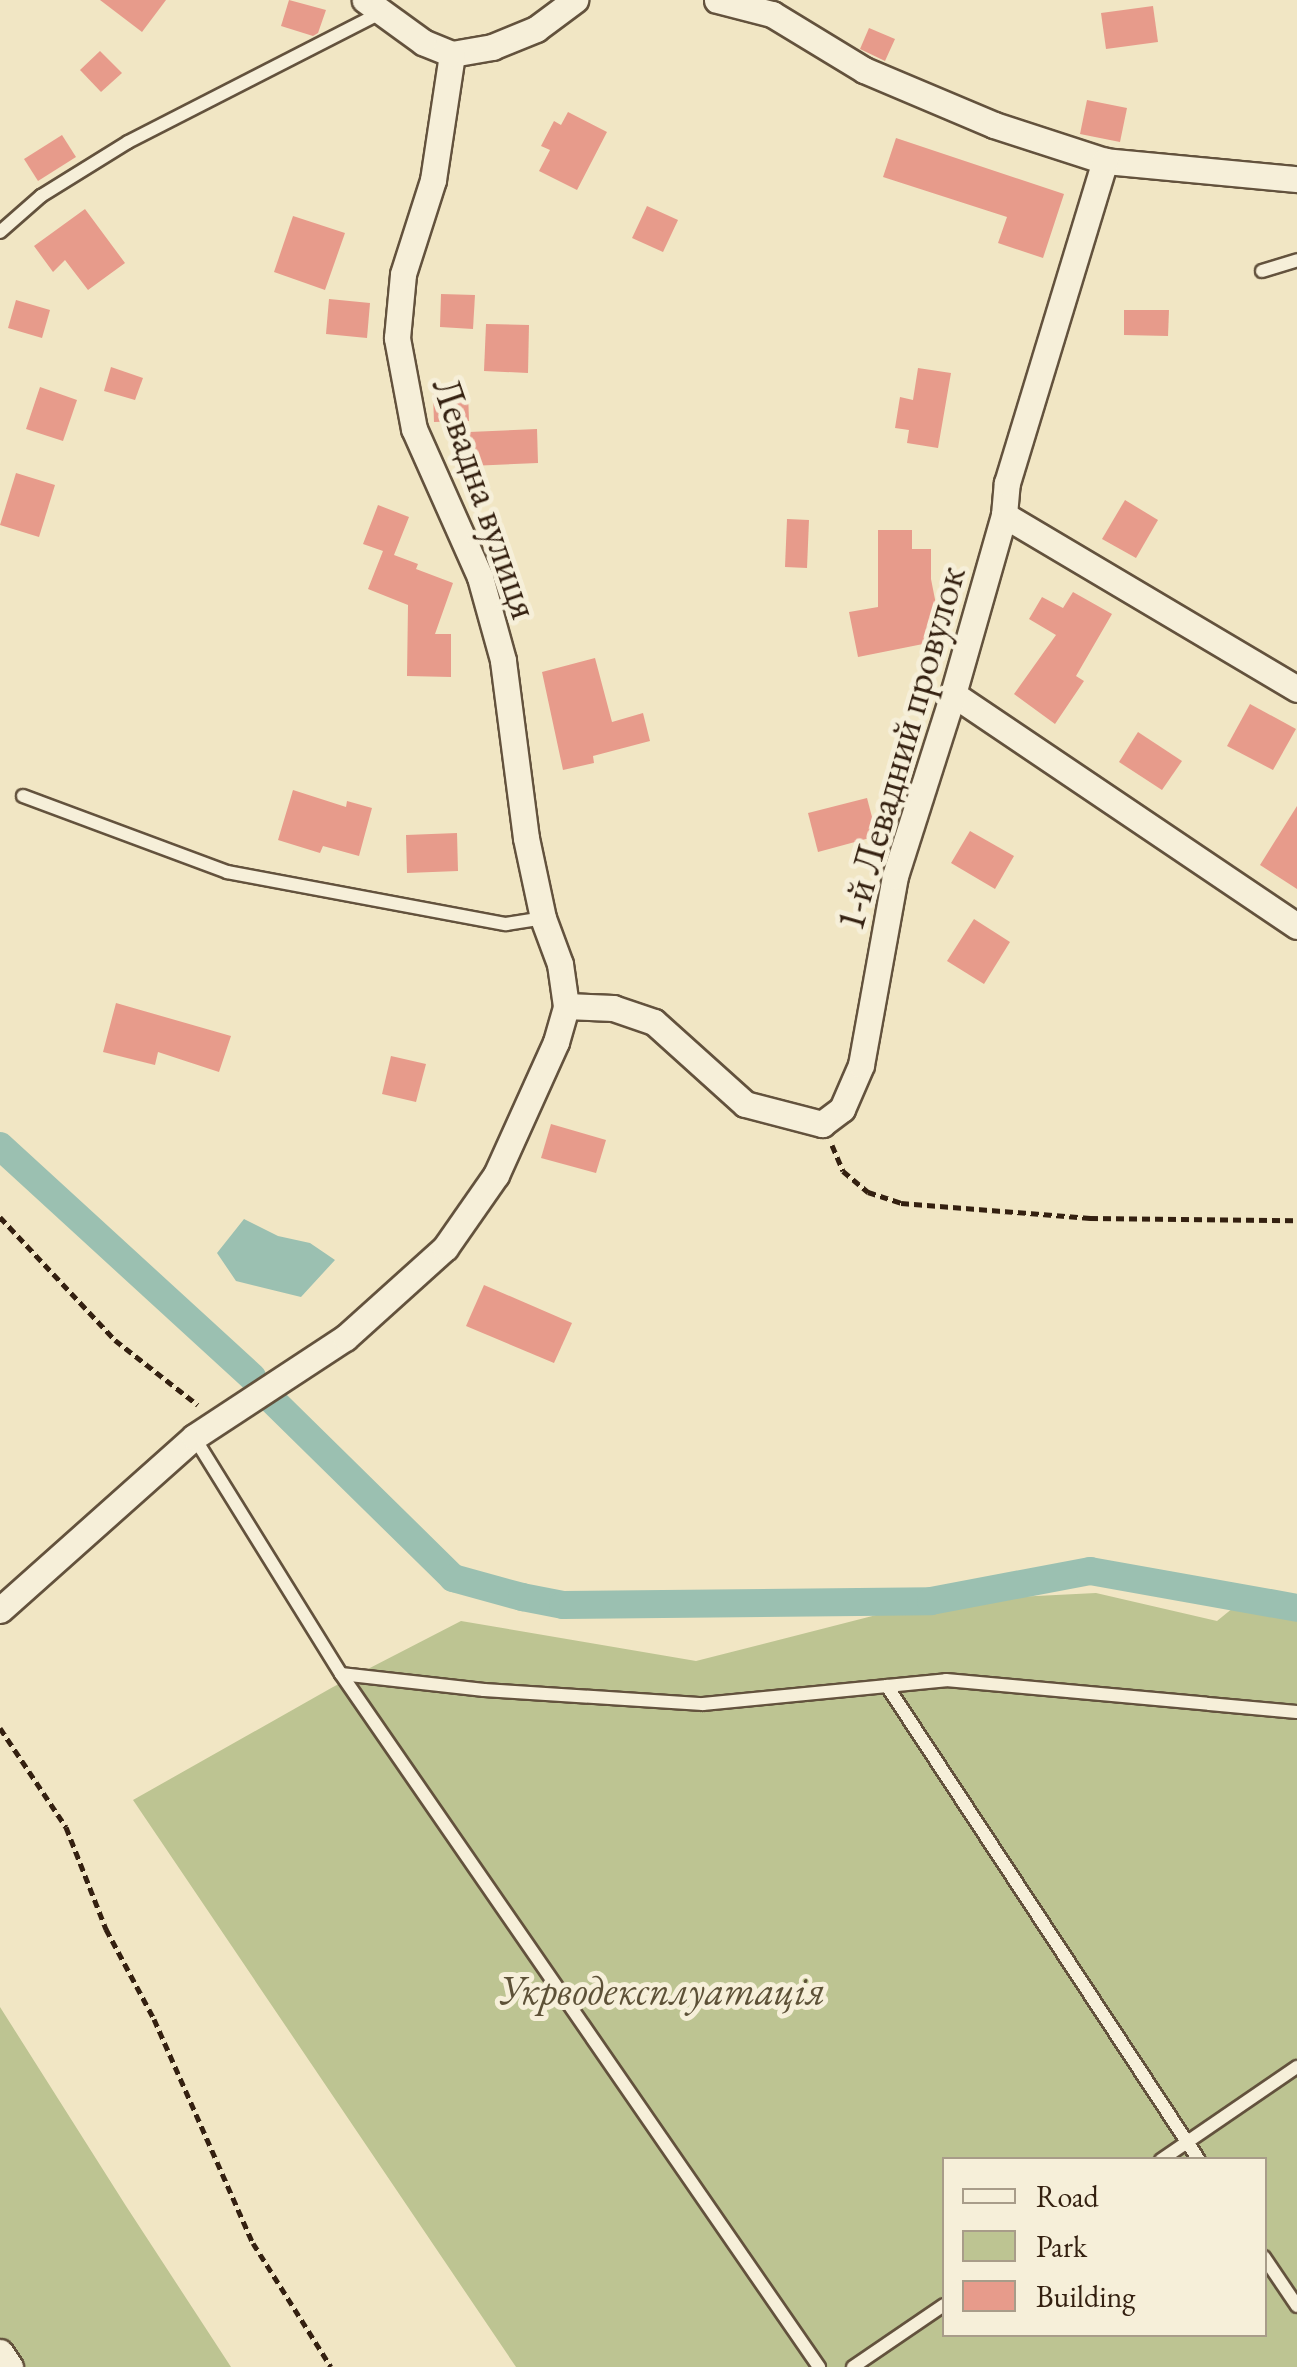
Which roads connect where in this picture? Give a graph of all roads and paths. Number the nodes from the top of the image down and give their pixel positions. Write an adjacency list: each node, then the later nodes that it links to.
1 (575, 0): 4 (street)
2 (717, 0): 5 (street)
3 (372, 6): 4 (street); 7 (lane)
4 (452, 54): 14 (street, Левадна вулиця)
5 (1105, 161): 6 (street); 10 (street, 1-й Левадний провулок)
6 (1297, 179)
7 (0, 232)
8 (1297, 260): 9 (lane)
9 (1262, 271)
10 (1004, 515): 11 (street); 12 (street, 1-й Левадний провулок)
11 (1297, 689)
12 (952, 694): 15 (street); 17 (street, 1-й Левадний провулок)
13 (24, 796): 14 (lane)
14 (543, 918): 16 (street, Левадна вулиця)
15 (1297, 926)
16 (566, 1006): 17 (street); 20 (street, Левадна вулиця)
17 (822, 1124): 19 (path)
18 (0, 1218): 20 (path)
19 (1297, 1220)
20 (216, 1420): 21 (street, Левадна вулиця)
21 (194, 1437): 22 (street, Левадна вулиця); 23 (lane)
22 (0, 1610)
23 (341, 1674): 24 (lane); 37 (lane)
24 (887, 1686): 25 (lane); 28 (lane)
25 (1297, 1712)
26 (0, 1728): 36 (path)
27 (1297, 2068): 28 (lane)
28 (1187, 2142): 29 (lane); 30 (lane)
29 (1165, 2157)
30 (1197, 2157)
31 (1267, 2261): 32 (lane)
32 (1297, 2306)
33 (942, 2307): 38 (lane)
34 (0, 2352): 35 (street)
35 (10, 2367)
36 (330, 2367)
37 (819, 2367)
38 (853, 2367)

